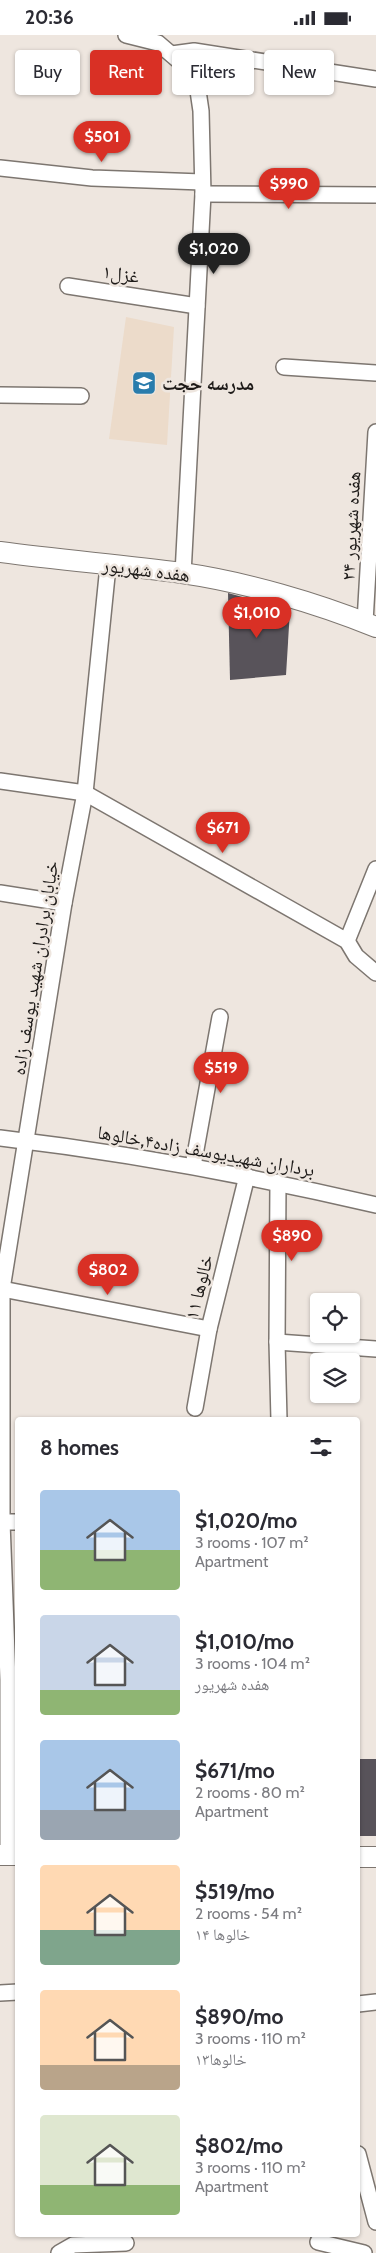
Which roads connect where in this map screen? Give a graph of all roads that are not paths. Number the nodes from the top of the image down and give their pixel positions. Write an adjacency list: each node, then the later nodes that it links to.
1 (126, 35): 2 (street)
2 (172, 54)
3 (254, 60): 4 (street)
4 (376, 79)
5 (199, 95): 7 (street)
6 (0, 168): 7 (street)
7 (202, 188): 8 (street); 10 (street)
8 (376, 195)
9 (68, 286): 10 (street, غزل۱)
10 (197, 306): 18 (street)
11 (284, 367): 12 (street)
12 (376, 373)
13 (0, 395): 14 (street)
14 (81, 395)
15 (376, 432): 19 (street, هفده شهریور ۲۴)
16 (0, 552): 17 (main road, هفده شهریور)
17 (108, 566): 18 (main road, هفده شهریور); 22 (street, خیابان برادران شهید یوسف زاده)
18 (183, 574): 20 (main road, هفده شهریور)
19 (371, 597): 20 (street, هفده شهریور ۲۴)
20 (370, 625)
21 (0, 781): 22 (street)
22 (85, 793): 25 (street, خیابان برادران شهید یوسف زاده); 26 (street)
23 (376, 869): 26 (street)
24 (0, 893): 25 (street)
25 (64, 903): 30 (street, خیابان برادران شهید یوسف زاده)
26 (347, 941): 27 (street)
27 (376, 973)
28 (220, 1017): 31 (street)
29 (0, 1138): 30 (street, برداران شهیدیوسف زاده۴,خالوها)
30 (27, 1141): 31 (street, برداران شهیدیوسف زاده۴,خالوها); 35 (street, خیابان برادران شهید یوسف زاده)
31 (193, 1166): 32 (street, برداران شهیدیوسف زاده۴,خالوها)
32 (246, 1176): 33 (street, برداران شهیدیوسف زاده۴,خالوها); 36 (street, خالوها ۱۱)
33 (278, 1182): 34 (street, برداران شهیدیوسف زاده۴,خالوها); 37 (street)
34 (376, 1205)
35 (2, 1289): 36 (street); 41 (street, خیابان برادران شهید یوسف زاده)
36 (209, 1329): 39 (street, خالوها ۱۱)
37 (277, 1342): 38 (street); 40 (street)
38 (376, 1349)
39 (195, 1408)
40 (279, 1417)
41 (1, 1522): 42 (street); 43 (street, خیابان برادران شهید یوسف زاده)
42 (15, 1522)
43 (3, 1615): 44 (street, خیابان برادران شهید یوسف زاده)
44 (13, 1680): 45 (street, خیابان برادران شهید یوسف زاده)
45 (9, 1855)
46 (360, 1857): 47 (main road)
47 (376, 1857)
48 (15, 1992): 49 (street)
49 (0, 1993)
50 (376, 2002): 51 (street)
51 (360, 2004)
52 (360, 2162): 53 (street)
53 (376, 2222)
54 (318, 2241): 57 (street)
55 (127, 2244): 56 (street)
56 (59, 2253)
57 (364, 2253)

